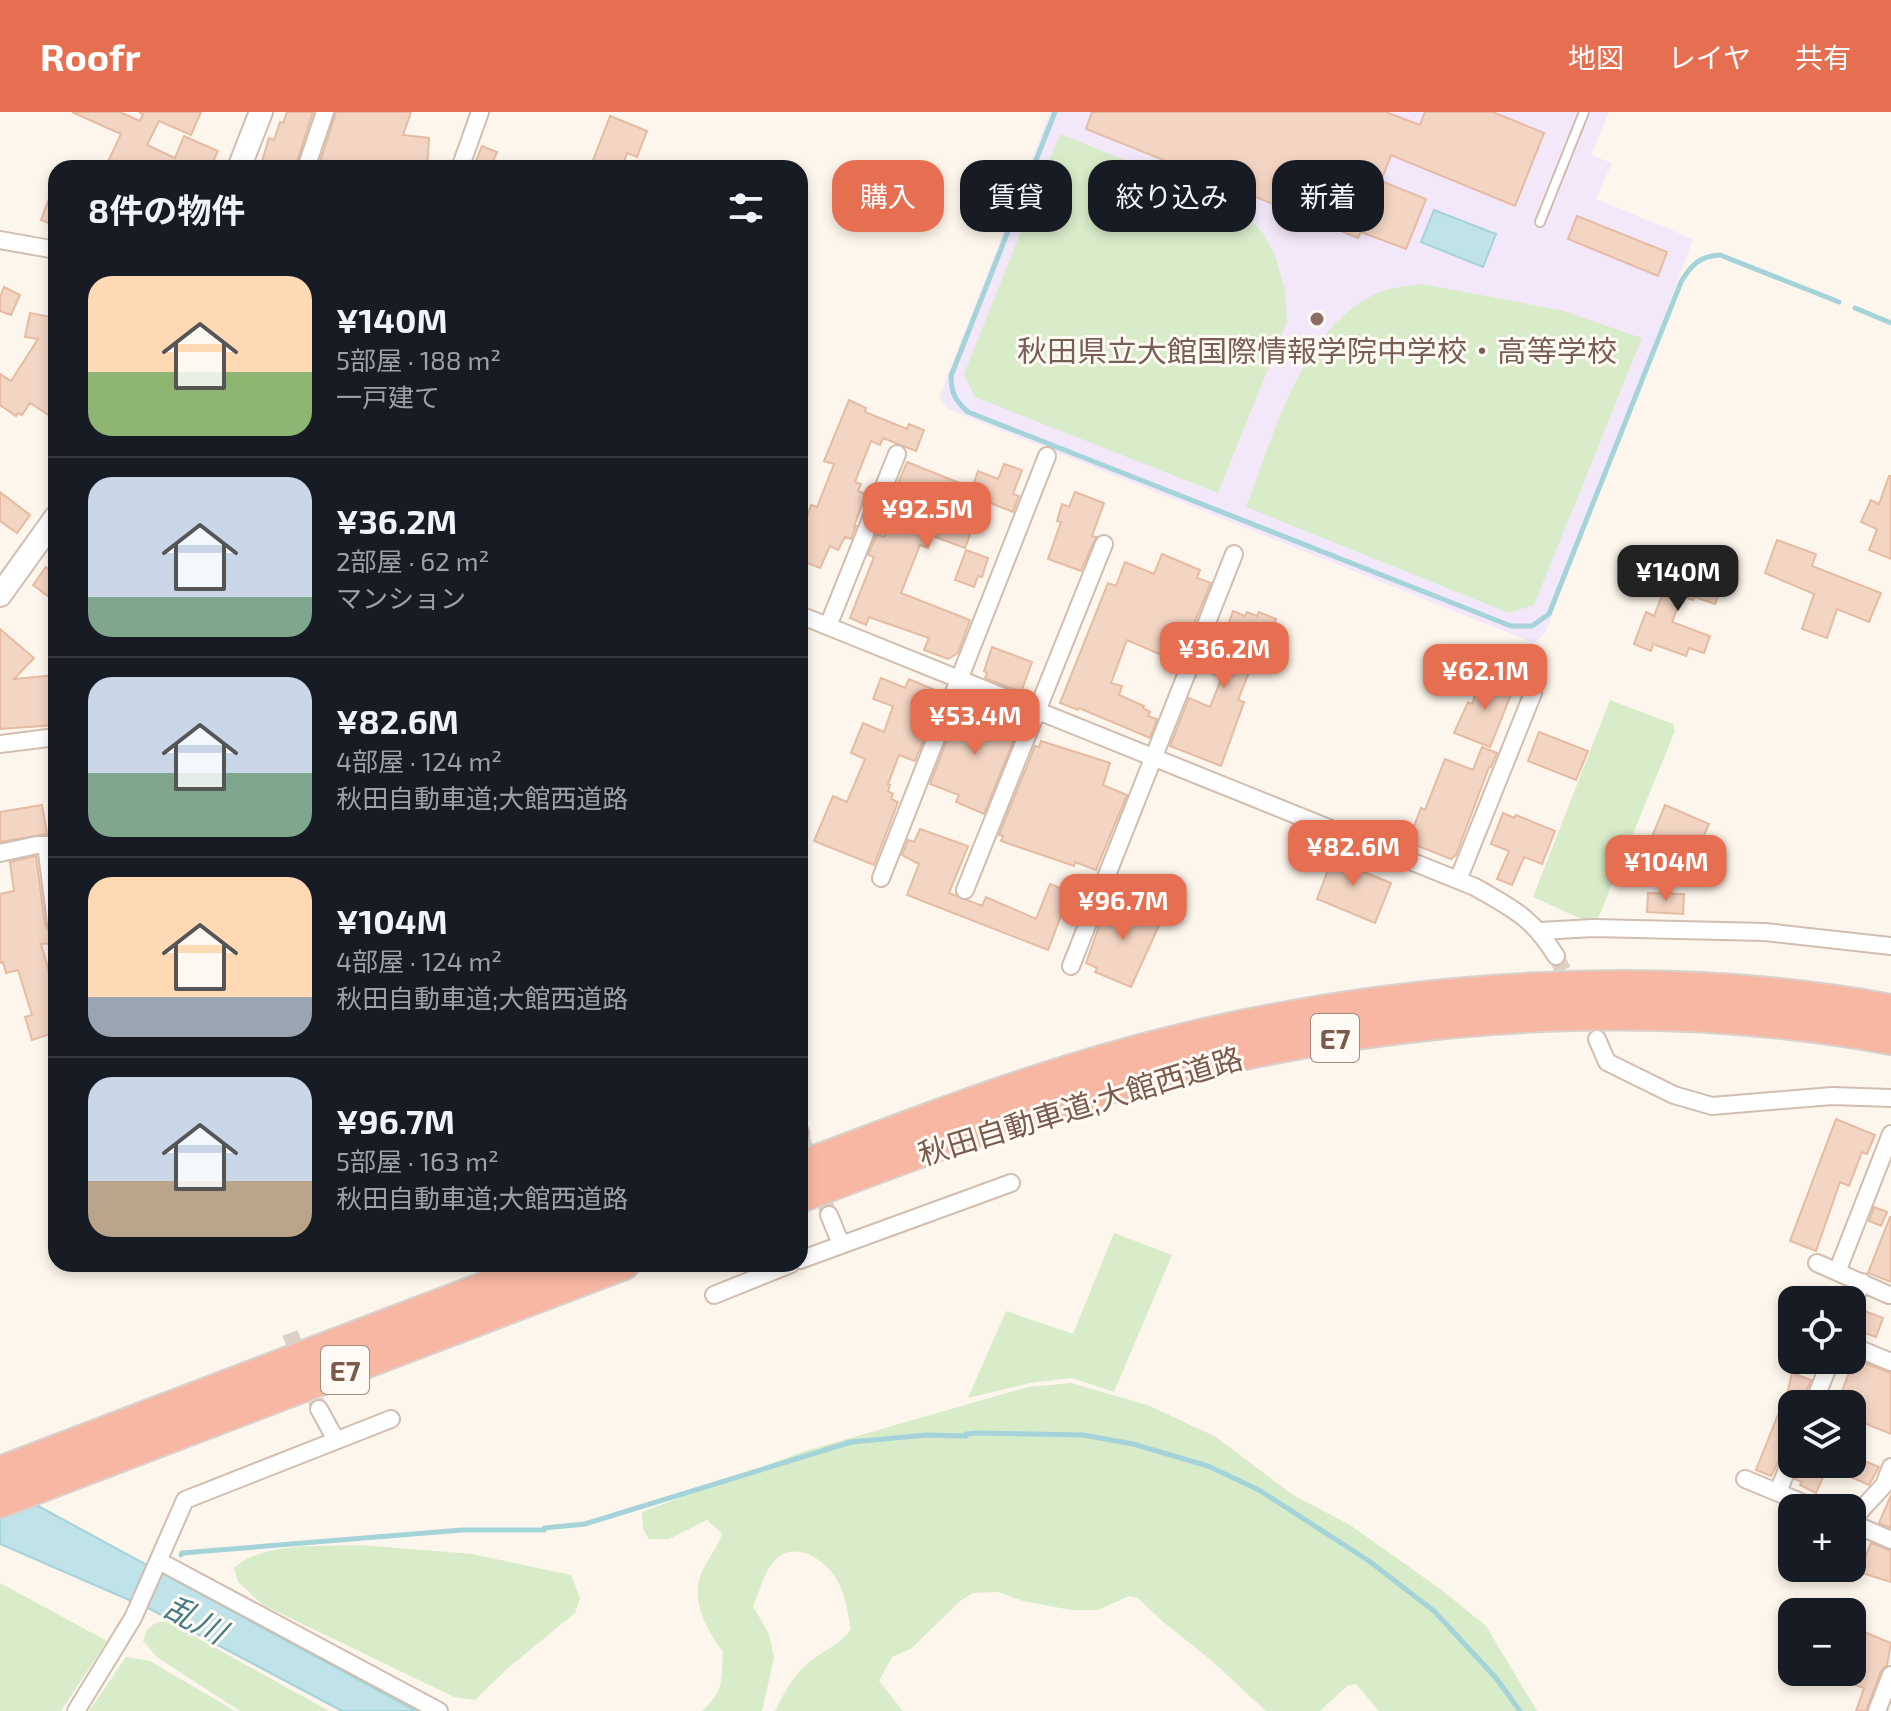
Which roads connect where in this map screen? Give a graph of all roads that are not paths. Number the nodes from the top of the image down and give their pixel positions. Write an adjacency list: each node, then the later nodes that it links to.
1 (261, 112): 5 (street)
2 (325, 112): 6 (street)
3 (480, 112): 7 (street)
4 (1584, 112): 8 (lane)
5 (242, 160)
6 (309, 160)
7 (463, 160)
8 (1540, 222)
9 (0, 240): 10 (street)
10 (48, 249)
11 (897, 454): 18 (street)
12 (1047, 456): 19 (street)
13 (48, 528): 16 (street)
14 (1104, 544): 21 (street)
15 (1234, 554): 24 (street)
16 (0, 595)
17 (808, 618): 18 (street)
18 (828, 626): 19 (street)
19 (960, 679): 21 (street); 27 (street)
20 (1533, 693): 28 (street)
21 (1037, 711): 24 (street); 29 (street)
22 (48, 738): 23 (street)
23 (0, 744)
24 (1154, 758): 28 (street); 33 (street)
25 (48, 845): 26 (street)
26 (0, 853)
27 (881, 878)
28 (1458, 880): 30 (street)
29 (965, 890)
30 (1540, 931): 31 (street); 32 (street)
31 (1891, 946)
32 (1556, 956)
33 (1071, 966)
34 (1891, 1010): 39 (highway, 秋田自動車道;大館西道路 / E7)
35 (1597, 1039): 37 (street)
36 (1891, 1039): 41 (highway, 秋田自動車道;大館西道路 / E7)
37 (1891, 1098)
38 (1891, 1134): 49 (street)
39 (808, 1164)
40 (1011, 1183): 43 (street)
41 (808, 1194)
42 (829, 1215): 43 (street)
43 (841, 1244): 44 (street)
44 (808, 1257)
45 (1817, 1263): 49 (street)
46 (527, 1272): 59 (highway, E7)
47 (602, 1272): 59 (highway, E7)
48 (771, 1272): 52 (street)
49 (1837, 1272): 50 (street)
50 (1862, 1282): 51 (street); 53 (street)
51 (1860, 1286)
52 (714, 1295)
53 (1889, 1295)
54 (1866, 1352): 55 (street)
55 (1891, 1362)
56 (319, 1409): 58 (street)
57 (391, 1419): 58 (street)
58 (336, 1440): 70 (street)
59 (59, 1465): 61 (highway, E7); 66 (highway, E7)
60 (1891, 1467): 67 (street)
61 (0, 1472)
62 (1784, 1478): 64 (street)
63 (1745, 1479): 64 (street)
64 (1778, 1492): 65 (street)
65 (1783, 1494)
66 (0, 1502)
67 (1866, 1506)
68 (1866, 1528): 69 (street)
69 (1891, 1540)
70 (157, 1566): 72 (street); 73 (street)
71 (1891, 1675): 74 (street)
72 (76, 1711)
73 (439, 1711)
74 (1877, 1711)

